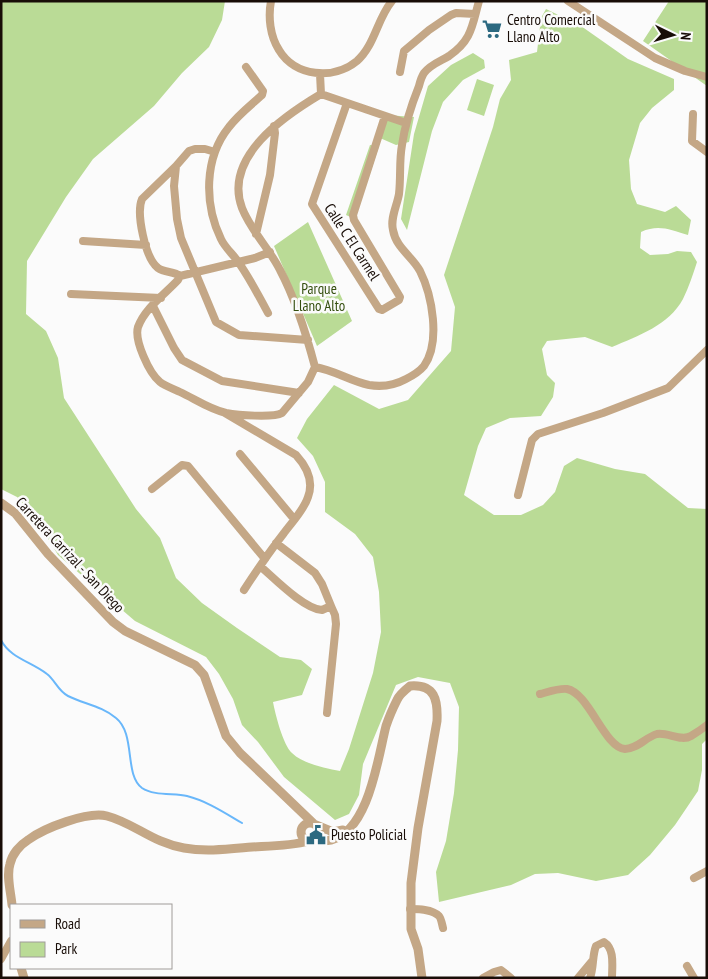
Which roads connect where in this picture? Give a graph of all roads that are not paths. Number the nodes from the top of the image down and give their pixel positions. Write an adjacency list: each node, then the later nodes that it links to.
1 (271, 1): 8 (street)
2 (392, 1): 8 (street)
3 (479, 1): 5 (street)
4 (568, 1): 9 (street)
5 (475, 14): 7 (street); 14 (street)
6 (246, 66): 16 (street)
7 (400, 72)
8 (320, 74): 10 (street)
9 (707, 78)
10 (320, 94): 11 (street); 15 (street)
11 (347, 103): 13 (street); 13 (street, Calle C El Carmel)
12 (693, 114): 17 (street)
13 (385, 116): 14 (street)
14 (406, 124): 32 (street)
15 (274, 126): 19 (street); 19 (street)
16 (215, 152): 18 (street); 23 (street)
17 (707, 152)
18 (176, 166): 21 (street); 24 (street)
19 (256, 234): 22 (street)
20 (83, 241): 21 (street)
21 (146, 245): 25 (street)
22 (270, 252): 23 (street); 30 (street)
23 (238, 262): 24 (street); 29 (street)
24 (195, 272): 25 (street); 30 (street)
25 (180, 276): 27 (street)
26 (71, 294): 27 (street)
27 (161, 298): 28 (street)
28 (153, 306): 33 (street); 34 (street)
29 (268, 312)
30 (308, 340): 32 (street)
31 (707, 350): 37 (street)
32 (315, 366): 33 (street)
33 (299, 393): 34 (street)
34 (225, 413): 39 (street)
35 (240, 454): 39 (street)
36 (152, 490): 41 (street)
37 (518, 495)
38 (1, 503): 47 (street, Carretera Carrizal - San Diego)
39 (294, 519): 40 (street)
40 (276, 543): 41 (street); 43 (street)
41 (262, 563): 42 (street); 43 (street)
42 (244, 590)
43 (331, 606): 45 (street)
44 (540, 694): 46 (street)
45 (327, 713)
46 (707, 725)
47 (301, 810): 48 (street, Carretera Carrizal - San Diego); 50 (street)
48 (314, 823): 49 (street); 50 (street); 51 (street)
49 (349, 828): 51 (street); 56 (street)
50 (301, 829): 51 (street); 52 (street)
51 (310, 841): 52 (street)
52 (273, 846): 55 (street)
53 (707, 871): 54 (street)
54 (694, 878)
55 (12, 904)
56 (410, 909): 57 (street); 62 (street)
57 (443, 928)
58 (10, 944): 59 (street)
59 (5, 958)
60 (593, 960): 65 (street); 66 (street); 67 (street)
61 (687, 966): 68 (street)
62 (422, 978)
63 (483, 978): 64 (street)
64 (511, 978)
65 (578, 978)
66 (590, 978)
67 (612, 978)
68 (694, 978)

